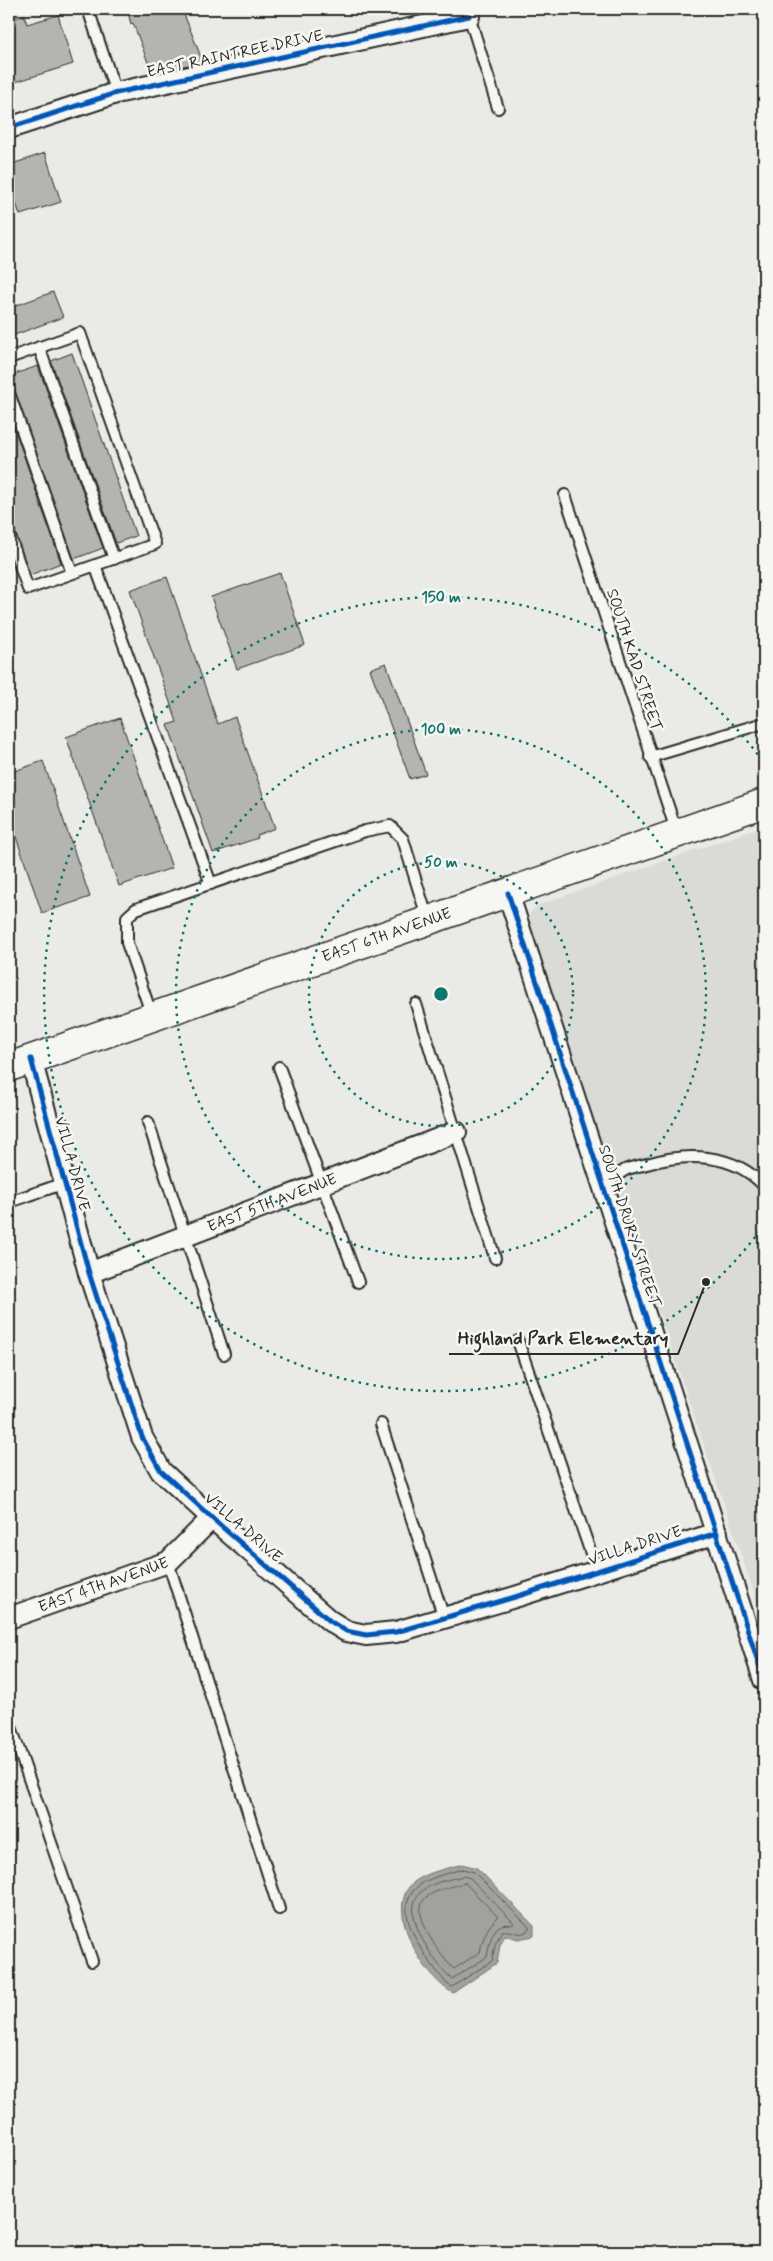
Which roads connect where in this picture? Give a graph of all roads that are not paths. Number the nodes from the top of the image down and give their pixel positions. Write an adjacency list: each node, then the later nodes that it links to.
1 (88, 9): 3 (lane)
2 (469, 16): 3 (street, EAST RAINTREE DRIVE); 4 (lane)
3 (116, 93): 5 (street, EAST RAINTREE DRIVE)
4 (498, 108)
5 (9, 128)
6 (39, 347): 7 (lane); 11 (lane); 11 (lane)
7 (9, 358)
8 (9, 393): 13 (lane)
9 (565, 495): 15 (lane, SOUTH KAD STREET)
10 (9, 534): 13 (lane)
11 (114, 558): 12 (lane)
12 (95, 565): 13 (lane); 18 (lane)
13 (72, 574)
14 (764, 723): 15 (lane)
15 (650, 757): 17 (lane, SOUTH KAD STREET)
16 (764, 803): 17 (main road, EAST 6TH AVENUE)
17 (677, 834): 19 (main road, EAST 6TH AVENUE)
18 (211, 884): 20 (lane); 22 (lane)
19 (508, 893): 20 (main road, EAST 6TH AVENUE); 29 (street, SOUTH DRURY STREET)
20 (428, 921): 22 (main road, EAST 6TH AVENUE)
21 (416, 1004): 26 (lane)
22 (152, 1017): 23 (main road, EAST 6TH AVENUE)
23 (20, 1063): 27 (street, VILLA DRIVE)
24 (279, 1067): 28 (lane)
25 (148, 1122): 32 (lane)
26 (456, 1132): 28 (street, EAST 5TH AVENUE); 33 (lane)
27 (64, 1183): 31 (lane); 34 (street, VILLA DRIVE)
28 (322, 1184): 32 (street, EAST 5TH AVENUE); 35 (lane)
29 (603, 1186): 30 (lane); 40 (street, SOUTH DRURY STREET)
30 (764, 1186)
31 (9, 1202)
32 (185, 1236): 34 (street, EAST 5TH AVENUE); 37 (lane)
33 (495, 1258)
34 (89, 1273): 39 (street, VILLA DRIVE)
35 (358, 1282)
36 (518, 1341): 42 (lane)
37 (224, 1354)
38 (381, 1424): 44 (lane)
39 (212, 1518): 41 (street, EAST 4TH AVENUE); 44 (street, VILLA DRIVE)
40 (717, 1533): 42 (street, VILLA DRIVE); 45 (street, SOUTH DRURY STREET)
41 (168, 1562): 43 (street, EAST 4TH AVENUE); 47 (lane)
42 (597, 1571): 44 (street, VILLA DRIVE)
43 (9, 1618)
44 (444, 1618)
45 (764, 1680)
46 (9, 1721): 48 (lane)
47 (279, 1909)
48 (92, 1961)

